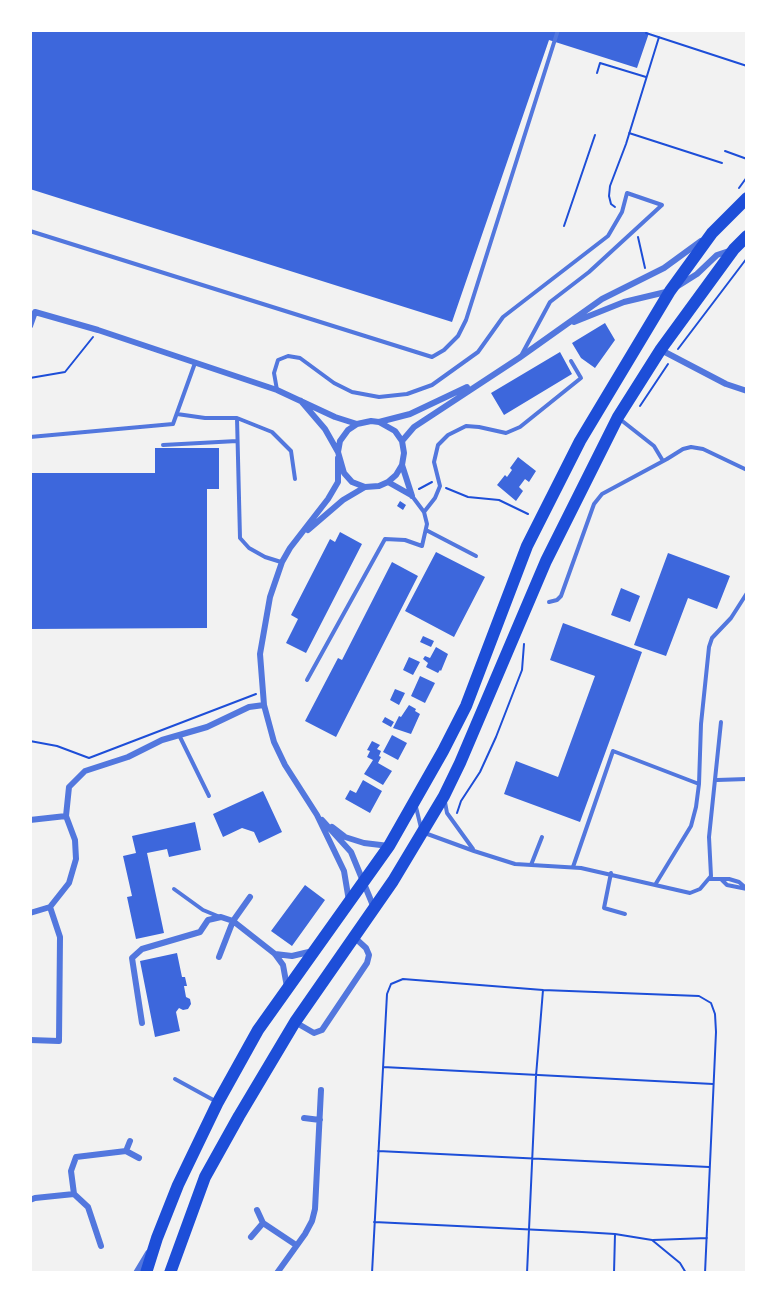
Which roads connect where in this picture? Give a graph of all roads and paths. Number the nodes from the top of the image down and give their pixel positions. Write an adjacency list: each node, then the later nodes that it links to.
1 (558, 30): 18 (lane)
2 (646, 33): 3 (path)
3 (659, 37): 4 (path); 6 (path)
4 (747, 66)
5 (597, 73): 6 (path)
6 (646, 77): 7 (path)
7 (629, 133): 11 (path); 15 (path)
8 (596, 135): 16 (path)
9 (725, 151): 10 (path)
10 (747, 159)
11 (722, 163)
12 (747, 177): 13 (path)
13 (733, 195)
14 (747, 198): 19 (highway)
15 (622, 212): 17 (lane); 33 (lane)
16 (564, 226)
17 (636, 228): 22 (path); 28 (lane)
18 (30, 231)
19 (712, 233): 23 (highway); 25 (street)
20 (747, 236): 21 (highway)
21 (734, 249): 23 (street); 27 (highway)
22 (651, 265)
23 (670, 291): 25 (street); 73 (highway)
24 (30, 326): 26 (street)
25 (566, 326): 28 (street)
26 (98, 330): 30 (street); 32 (path)
27 (661, 349): 34 (street); 37 (highway)
28 (519, 358): 31 (street)
29 (571, 361): 51 (lane)
30 (195, 362): 33 (street); 36 (lane)
31 (499, 370): 39 (street); 43 (street)
32 (30, 378)
33 (277, 390): 35 (street)
34 (747, 390)
35 (298, 399): 40 (street); 45 (street)
36 (177, 414): 38 (lane); 41 (lane)
37 (618, 417): 46 (lane); 72 (highway)
38 (237, 418): 42 (lane); 49 (lane)
39 (379, 422): 40 (street); 43 (street)
40 (357, 424): 45 (street)
41 (30, 436)
42 (237, 441): 44 (lane); 59 (lane)
43 (402, 441): 47 (street)
44 (163, 445)
45 (338, 455): 52 (street); 57 (street)
46 (663, 461): 48 (lane); 61 (lane)
47 (402, 465): 50 (street); 53 (street)
48 (747, 470)
49 (295, 479)
50 (388, 482): 52 (street); 53 (street)
51 (440, 486): 53 (path); 54 (lane); 55 (path)
52 (366, 487): 57 (street)
53 (411, 494): 54 (lane)
54 (424, 512): 56 (lane)
55 (528, 514)
56 (426, 530): 58 (lane); 62 (lane)
57 (290, 548): 59 (street)
58 (476, 556)
59 (282, 562): 63 (street)
60 (747, 593): 70 (lane)
61 (549, 602)
62 (306, 680)
63 (263, 691): 64 (street); 67 (path)
64 (264, 705): 66 (street); 74 (street)
65 (721, 723): 69 (lane)
66 (179, 735): 71 (lane); 75 (street)
67 (30, 741)
68 (747, 779): 69 (lane)
69 (717, 780): 84 (lane)
70 (699, 784): 82 (lane); 86 (lane)
71 (209, 796)
72 (444, 796): 77 (highway); 80 (lane)
73 (415, 803): 77 (lane); 79 (highway)
74 (317, 815): 79 (street); 85 (street); 90 (street)
75 (66, 816): 76 (street); 91 (street)
76 (30, 820)
77 (423, 832): 80 (lane); 92 (highway)
78 (542, 837): 81 (lane)
79 (389, 846): 85 (highway)
80 (474, 851): 81 (lane)
81 (531, 865): 82 (lane)
82 (573, 868): 83 (lane)
83 (611, 873): 86 (lane); 94 (lane)
84 (708, 879): 86 (lane); 88 (lane)
85 (364, 882): 90 (highway); 92 (street)
86 (655, 885)
87 (174, 889): 95 (lane)
88 (747, 889)
89 (250, 897): 96 (street)
90 (349, 901): 98 (highway)
91 (50, 907): 93 (street); 105 (street)
92 (374, 908): 97 (highway)
93 (30, 913)
94 (625, 914)
95 (221, 917): 96 (street); 104 (street)
96 (233, 921): 99 (street); 100 (street)
97 (353, 937): 103 (highway); 103 (street)
98 (313, 951): 99 (street); 101 (highway)
99 (275, 954): 101 (street)
100 (219, 957)
101 (287, 988): 111 (highway)
102 (543, 990): 106 (path); 107 (path); 109 (path)
103 (296, 1022): 135 (highway)
104 (142, 1023)
105 (30, 1040)
106 (383, 1067): 107 (path); 116 (path)
107 (536, 1076): 109 (path); 118 (path)
108 (175, 1079): 111 (lane)
109 (713, 1084): 119 (path)
110 (321, 1089): 113 (street)
111 (218, 1102): 128 (highway)
112 (304, 1119): 113 (street)
113 (320, 1120): 131 (street)
114 (130, 1141): 115 (street)
115 (126, 1151): 117 (street); 120 (street)
116 (378, 1151): 118 (path); 123 (path)
117 (139, 1158)
118 (532, 1159): 119 (path); 125 (path)
119 (709, 1167): 129 (path)
120 (74, 1194): 121 (street); 132 (street)
121 (30, 1200)
122 (257, 1210): 124 (street)
123 (374, 1222): 125 (path); 137 (path)
124 (263, 1223): 127 (street); 131 (street)
125 (530, 1230): 126 (path); 138 (path)
126 (615, 1234): 130 (path); 139 (path)
127 (251, 1237)
128 (157, 1238): 133 (street); 134 (highway)
129 (707, 1238): 130 (path); 141 (path)
130 (652, 1240): 140 (path)
131 (296, 1245): 136 (street)
132 (101, 1246)
133 (136, 1273)
134 (146, 1273)
135 (170, 1273)
136 (277, 1273)
137 (372, 1273)
138 (527, 1273)
139 (614, 1273)
140 (686, 1273)
141 (705, 1273)

